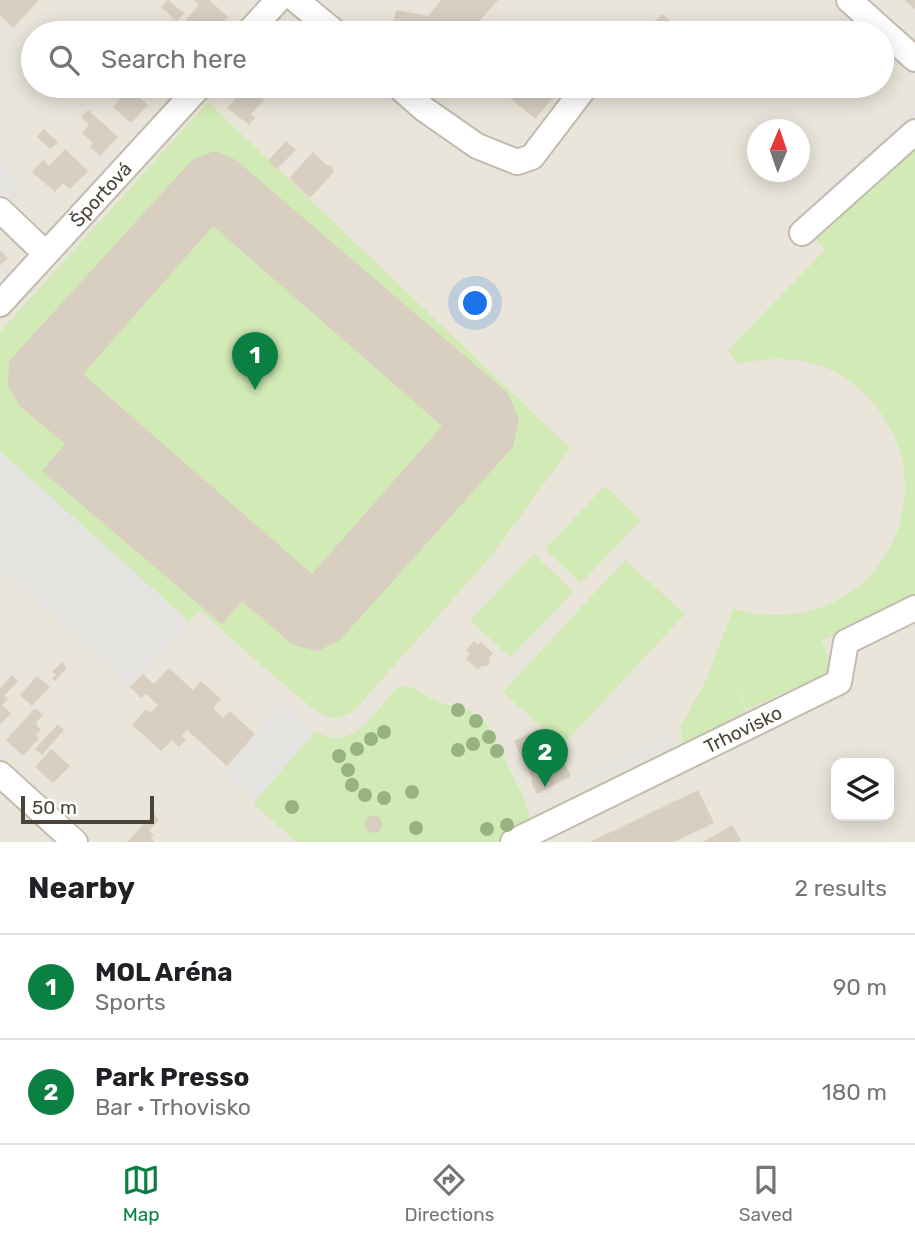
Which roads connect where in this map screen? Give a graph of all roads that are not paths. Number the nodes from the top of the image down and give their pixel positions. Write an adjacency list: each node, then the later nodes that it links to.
1 (278, 0): 4 (street)
2 (296, 0): 5 (street)
3 (849, 0): 6 (street)
4 (259, 21)
5 (321, 21)
6 (872, 21)
7 (894, 40): 8 (street)
8 (915, 59)
9 (189, 98): 15 (street, Športová)
10 (412, 98): 11 (street)
11 (577, 98)
12 (915, 132): 14 (street)
13 (0, 210): 15 (street)
14 (802, 233)
15 (45, 253): 16 (street, Športová)
16 (0, 304)
17 (915, 608): 19 (street, Trhovisko)
18 (0, 774): 20 (street)
19 (545, 836): 21 (street, Trhovisko)
20 (75, 842)
21 (513, 842)

